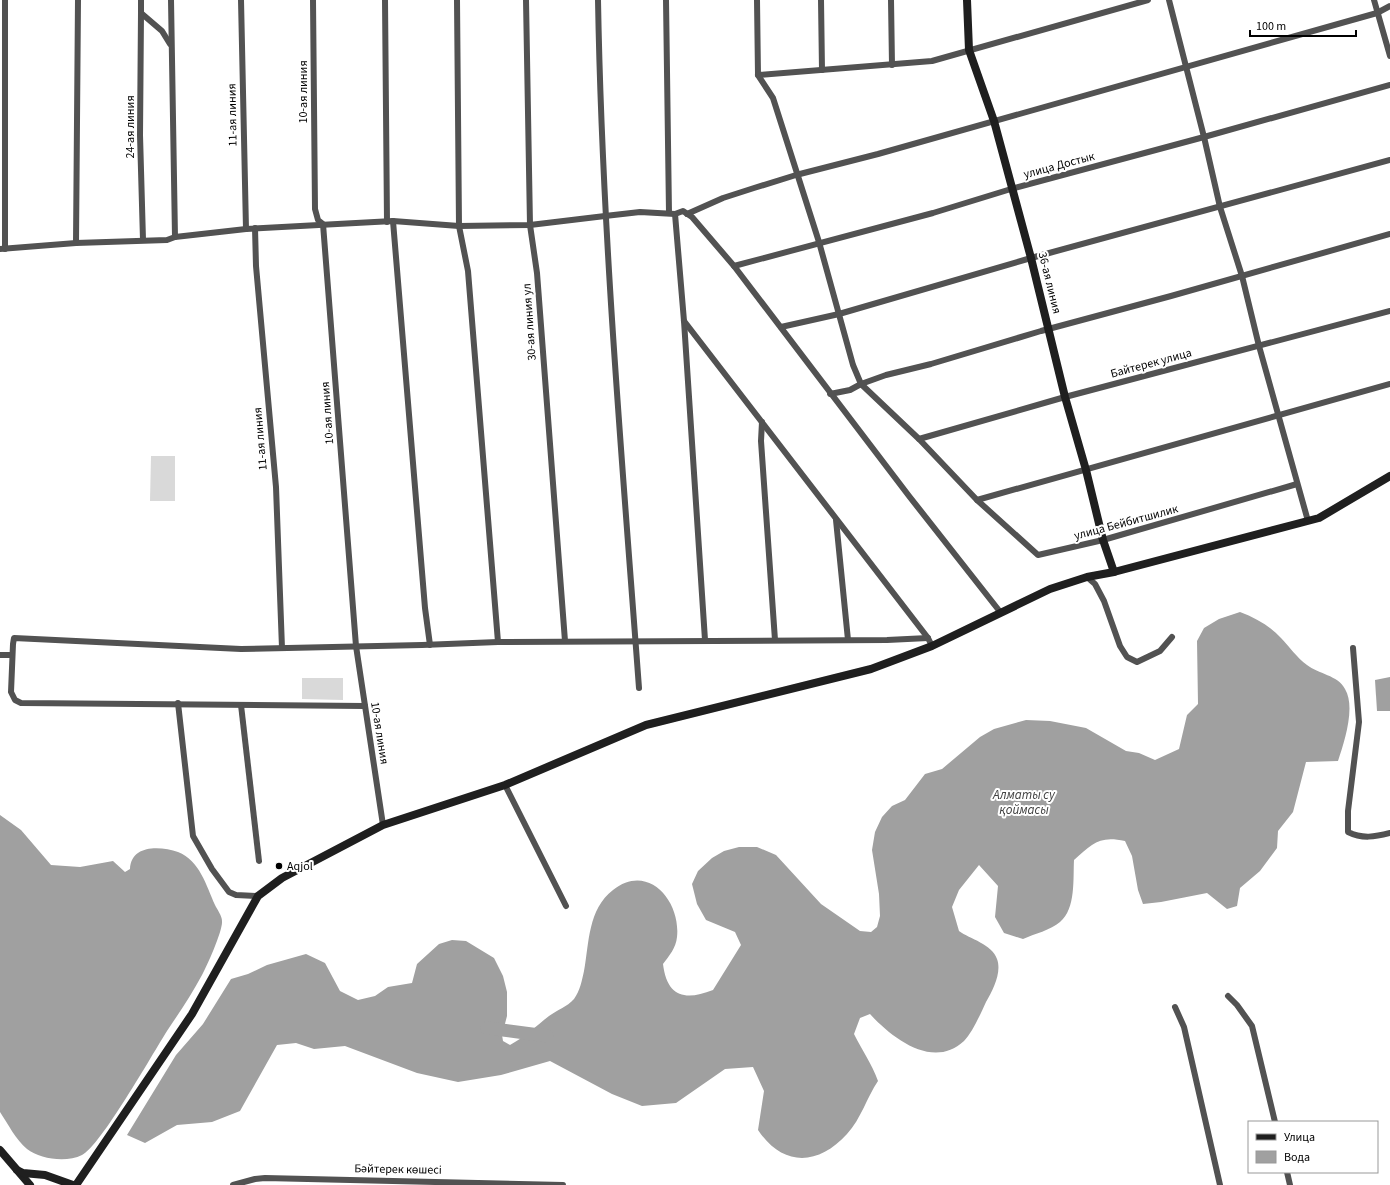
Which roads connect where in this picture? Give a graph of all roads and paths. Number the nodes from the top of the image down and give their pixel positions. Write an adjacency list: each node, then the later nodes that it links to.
1 (6, 0): 50 (street)
2 (78, 0): 49 (street)
3 (141, 0): 20 (street, 24-ая линия)
4 (171, 0): 22 (street)
5 (241, 0): 44 (street, 11-ая линия)
6 (313, 0): 40 (street, 10-ая линия)
7 (385, 0): 39 (street)
8 (457, 0): 42 (street)
9 (526, 0): 41 (street, 30-ая линия ул)
10 (598, 0): 38 (street)
11 (666, 0): 36 (street)
12 (757, 0): 28 (street)
13 (821, 0): 27 (street)
14 (891, 0): 25 (street)
15 (967, 0): 23 (street, 36-ая линия)
16 (1148, 0): 23 (street)
17 (1169, 0): 26 (street)
18 (1374, 0): 21 (street)
19 (1390, 6): 21 (street)
20 (141, 13): 22 (street); 47 (street, 24-ая линия)
21 (1377, 13): 24 (street); 26 (street)
22 (171, 46): 46 (street)
23 (969, 50): 25 (street); 30 (street, 36-ая линия)
24 (1390, 56)
25 (892, 65): 27 (street)
26 (1187, 67): 30 (street); 31 (street)
27 (822, 70): 28 (street)
28 (758, 75): 33 (street)
29 (1390, 85): 31 (street, улица Достык)
30 (994, 121): 33 (street); 34 (street, 36-ая линия)
31 (1204, 138): 34 (street, улица Достык); 35 (street)
32 (1390, 160): 35 (street)
33 (796, 175): 37 (street); 48 (street)
34 (1011, 189): 48 (street, улица Достык); 51 (street, 36-ая линия)
35 (1220, 207): 51 (street); 53 (street)
36 (672, 214): 37 (street); 38 (street); 56 (street)
37 (687, 214): 52 (street)
38 (605, 216): 41 (street); 84 (street)
39 (390, 221): 40 (street); 42 (street); 85 (street)
40 (323, 224): 43 (street); 86 (street, 10-ая линия)
41 (530, 225): 42 (street); 82 (street, 30-ая линия ул)
42 (459, 226): 83 (street)
43 (255, 228): 44 (street); 88 (street, 11-ая линия)
44 (246, 229): 46 (street)
45 (1390, 234): 53 (street)
46 (175, 237): 47 (street)
47 (143, 240): 49 (street)
48 (819, 242): 52 (street, улица Достык); 55 (street)
49 (76, 243): 50 (street)
50 (3, 249)
51 (1032, 258): 55 (street); 58 (street, 36-ая линия)
52 (734, 266): 57 (street)
53 (1242, 276): 58 (street); 59 (street)
54 (1390, 311): 59 (street, Байтерек улица)
55 (839, 314): 57 (street); 60 (street)
56 (684, 321): 65 (street); 79 (street)
57 (781, 327): 62 (street)
58 (1049, 330): 60 (street); 63 (street, 36-ая линия)
59 (1259, 346): 63 (street, Байтерек улица); 64 (street)
60 (861, 384): 62 (street); 66 (street)
61 (1390, 384): 64 (street)
62 (830, 394): 76 (street)
63 (1065, 397): 66 (street, Байтерек улица); 67 (street, 36-ая линия)
64 (1279, 416): 67 (street); 69 (street)
65 (762, 422): 71 (street); 80 (street)
66 (919, 439): 70 (street)
67 (1086, 470): 70 (street); 73 (street, 36-ая линия)
68 (1390, 476): 72 (street)
69 (1297, 484): 72 (street); 73 (street, улица Бейбитшилик)
70 (977, 500): 73 (street, улица Бейбитшилик)
71 (836, 519): 78 (street); 81 (street)
72 (1308, 521): 74 (street)
73 (1104, 540): 74 (street, 36-ая линия)
74 (1114, 572): 75 (street)
75 (1087, 576): 76 (street); 77 (street)
76 (1001, 613): 87 (street)
77 (1172, 637)
78 (928, 638): 81 (street); 87 (street)
79 (704, 640): 80 (street); 84 (street)
80 (775, 640): 81 (street)
81 (848, 640)
82 (565, 641): 83 (street); 84 (street)
83 (498, 642): 85 (street)
84 (636, 642): 92 (street)
85 (430, 645): 86 (street)
86 (356, 646): 88 (street); 95 (street, 10-ая линия)
87 (932, 646): 96 (street)
88 (282, 648): 91 (street)
89 (1354, 648): 98 (street)
90 (0, 655): 91 (street)
91 (12, 655): 93 (street)
92 (640, 688)
93 (178, 703): 94 (street); 100 (street)
94 (241, 705): 95 (street); 99 (street)
95 (365, 706): 97 (street, 10-ая линия)
96 (505, 785): 97 (street); 101 (street)
97 (383, 826): 100 (street)
98 (1390, 833)
99 (260, 860)
100 (258, 896): 109 (street)
101 (566, 906)
102 (1228, 996): 104 (street)
103 (1175, 1006): 112 (street)
104 (1275, 1121)
105 (0, 1150): 106 (street)
106 (17, 1170): 108 (street); 109 (street)
107 (1287, 1173): 113 (street)
108 (30, 1185)
109 (74, 1185)
110 (233, 1185): 111 (street, Бәйтерек көшесі)
111 (563, 1185)
112 (1220, 1185)
113 (1290, 1185)

